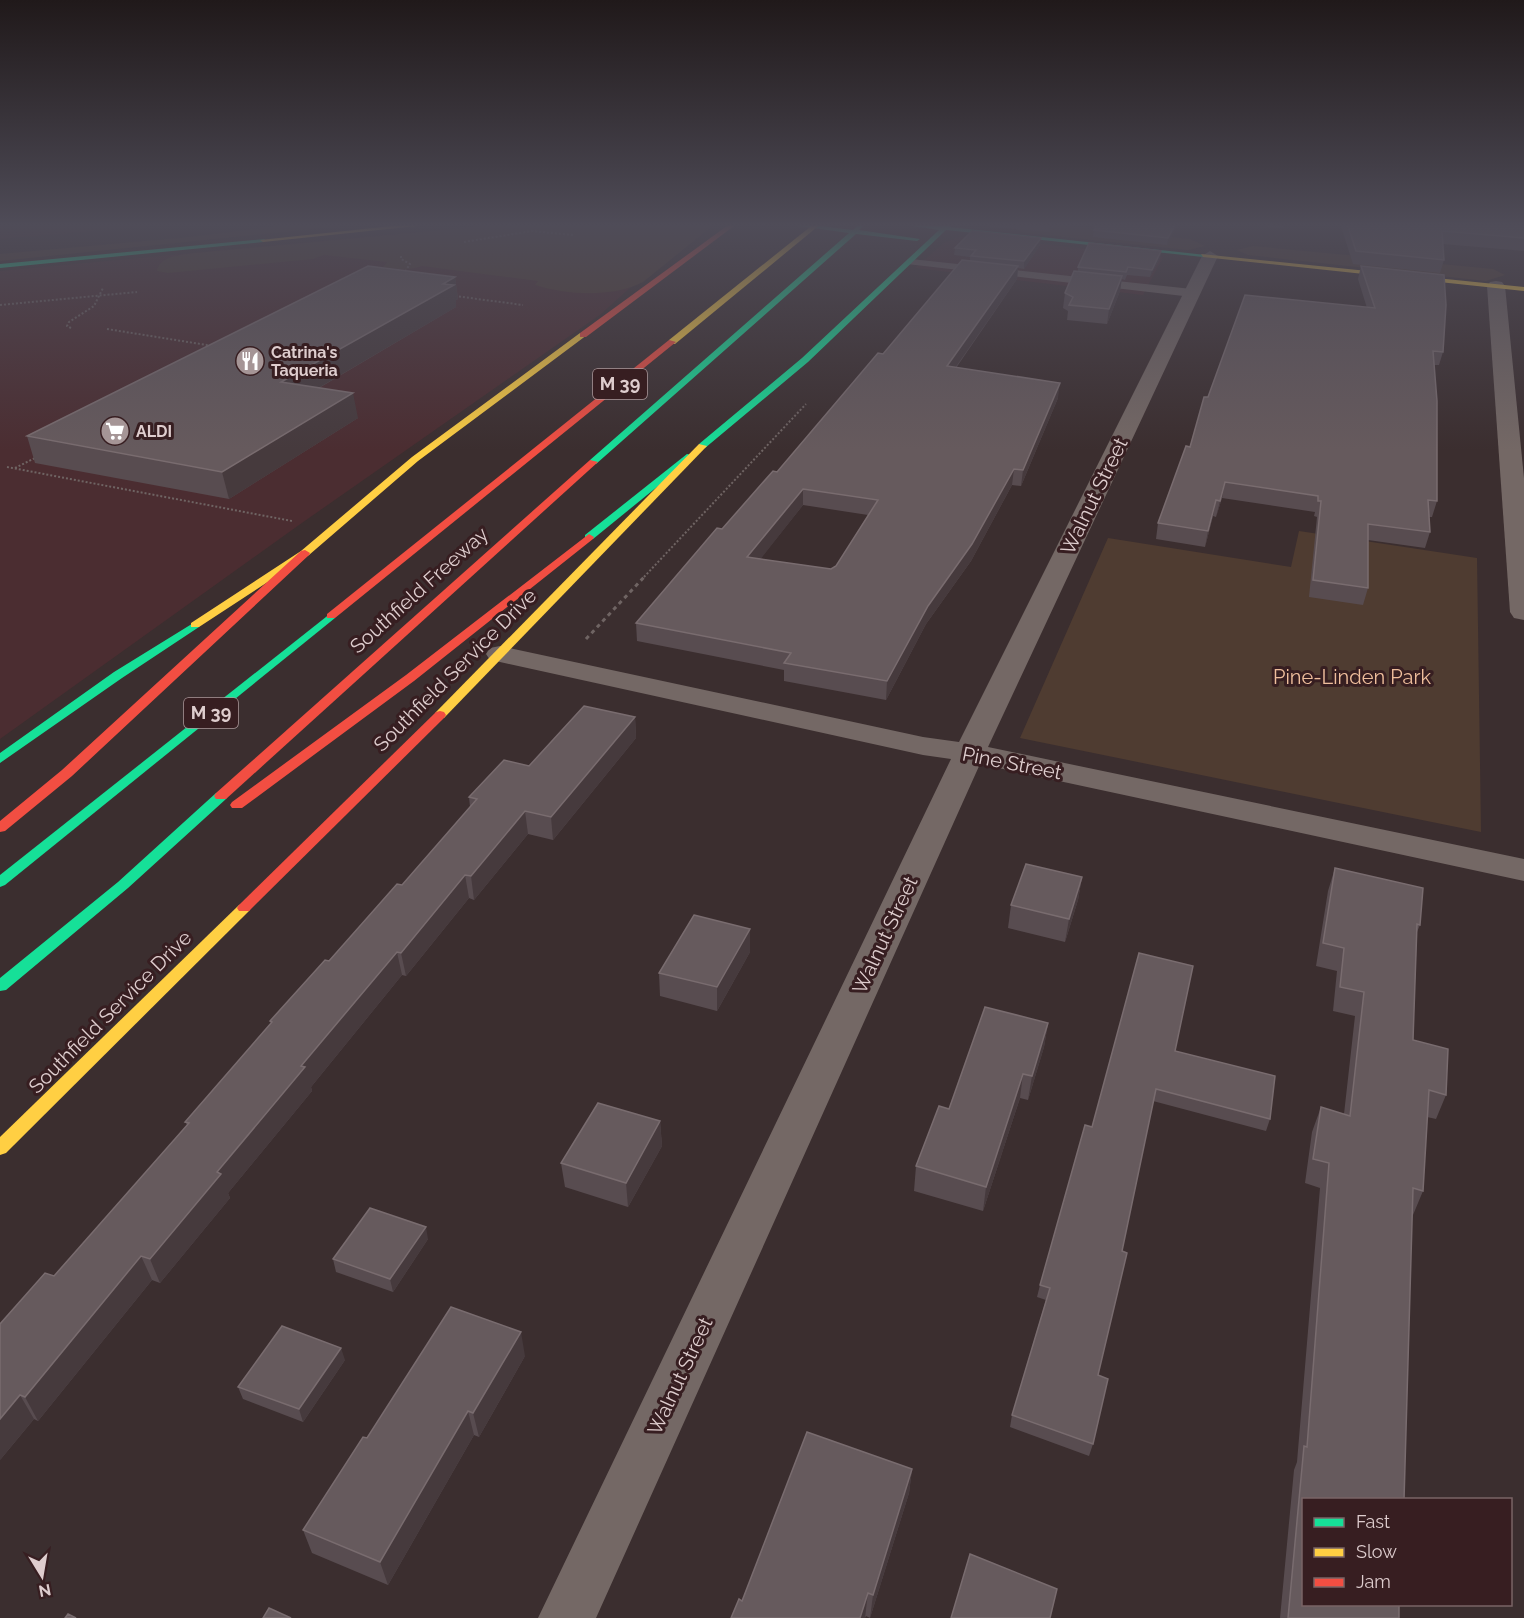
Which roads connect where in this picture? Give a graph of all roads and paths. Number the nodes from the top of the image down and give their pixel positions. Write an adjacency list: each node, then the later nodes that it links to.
1 (66, 299): 10 (path)
2 (99, 299): 12 (path)
3 (474, 299): 11 (path)
4 (635, 299): 21 (main road)
5 (725, 299): 29 (main road, Southfield Freeway / M 39)
6 (778, 299): 30 (main road, Southfield Freeway / M 39)
7 (872, 299): 17 (main road, Southfield Service Drive)
8 (1189, 299): 25 (street, Walnut Street)
9 (1497, 299): 22 (street)
10 (0, 305)
11 (523, 305)
12 (71, 328)
13 (107, 329): 14 (path)
14 (220, 346)
15 (812, 398): 23 (path)
16 (46, 452): 19 (path)
17 (690, 456): 24 (main road, Southfield Service Drive); 30 (main road)
18 (7, 467): 19 (path)
19 (15, 468): 20 (path)
20 (292, 521)
21 (305, 553): 26 (main road); 27 (main road)
22 (1524, 612)
23 (583, 642)
24 (500, 654): 25 (street, Pine Street); 32 (main road, Southfield Service Drive)
25 (971, 753): 28 (street, Pine Street); 33 (street, Walnut Street)
26 (0, 759)
27 (0, 828)
28 (1524, 870)
29 (0, 882)
30 (123, 885): 31 (main road, Southfield Freeway / M 39)
31 (0, 986)
32 (0, 1148)
33 (567, 1618)

